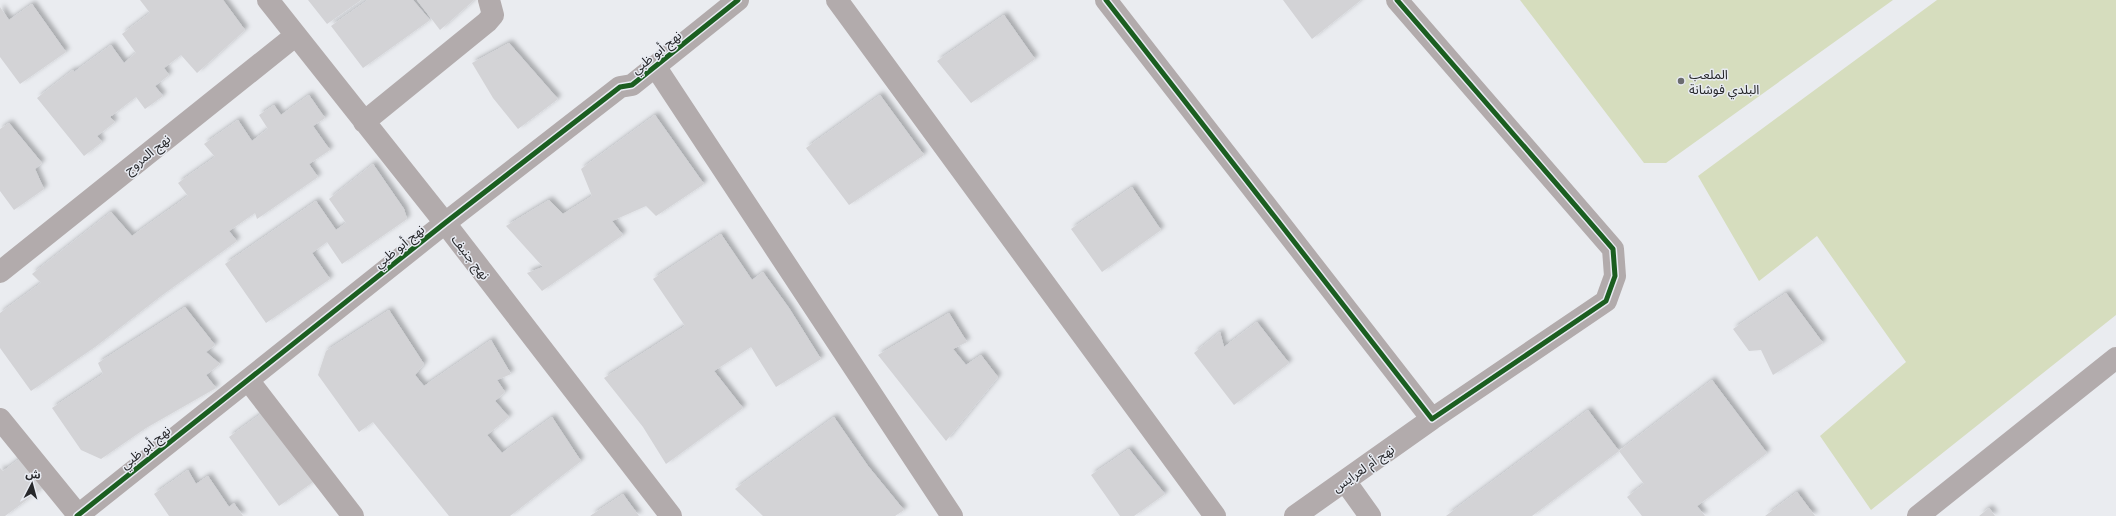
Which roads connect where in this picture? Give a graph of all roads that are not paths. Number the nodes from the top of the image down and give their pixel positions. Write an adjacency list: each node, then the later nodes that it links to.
1 (268, 0): 7 (street, نهج جنيف)
2 (489, 0): 9 (street)
3 (738, 0): 8 (street, نهج أبو ظبي)
4 (836, 0): 21 (street)
5 (1106, 0): 15 (street)
6 (1396, 0): 15 (street, نهج أم لعرايس)
7 (295, 36): 9 (street, نهج جنيف); 11 (street, نهج المروج)
8 (656, 66): 10 (street, نهج أبو ظبي); 20 (street)
9 (364, 122): 10 (street, نهج جنيف)
10 (445, 223): 13 (street, نهج أبو ظبي); 19 (street, نهج جنيف)
11 (0, 272)
12 (2116, 358): 24 (street)
13 (248, 380): 17 (street, نهج أبو ظبي); 18 (street)
14 (0, 419): 17 (street)
15 (1432, 419): 16 (street, نهج أم لعرايس)
16 (1345, 480): 22 (street, نهج أم لعرايس); 23 (street)
17 (78, 516)
18 (353, 516)
19 (671, 516)
20 (952, 516)
21 (1215, 516)
22 (1294, 516)
23 (1370, 516)
24 (1918, 516)

